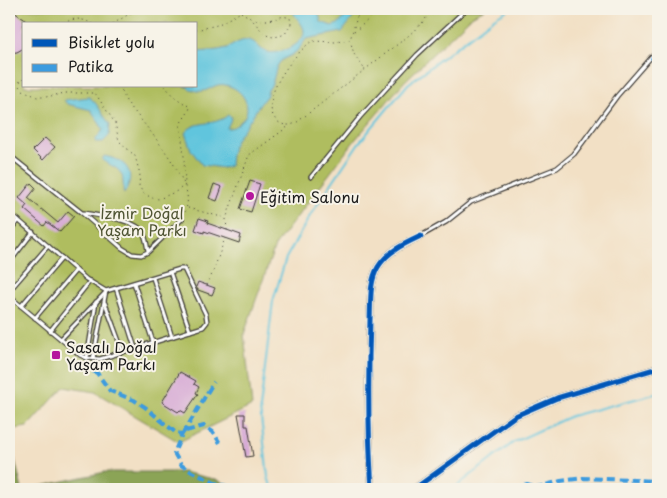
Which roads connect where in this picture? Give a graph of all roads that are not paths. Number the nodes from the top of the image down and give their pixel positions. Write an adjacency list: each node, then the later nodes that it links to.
1 (469, 9): 4 (lane)
2 (658, 52): 11 (lane)
3 (9, 155): 6 (lane)
4 (311, 177)
5 (9, 212): 8 (lane)
6 (82, 213): 13 (lane); 13 (lane)
7 (182, 219): 13 (lane)
8 (18, 220): 9 (lane); 10 (lane)
9 (9, 232)
10 (33, 232): 12 (lane); 15 (lane)
11 (421, 236): 39 (street)
12 (48, 246): 14 (lane); 22 (lane)
13 (148, 252)
14 (62, 258): 16 (lane); 27 (lane)
15 (9, 263)
16 (76, 270): 19 (lane); 28 (lane)
17 (170, 272): 18 (lane); 30 (lane); 30 (lane)
18 (153, 278): 20 (lane); 31 (lane)
19 (90, 281): 23 (lane); 29 (lane)
20 (134, 283): 21 (lane); 33 (lane)
21 (116, 288): 23 (lane); 34 (lane)
22 (9, 290)
23 (106, 291): 25 (lane); 26 (lane)
24 (9, 296): 27 (lane)
25 (96, 302): 32 (lane); 36 (lane)
26 (104, 302): 35 (lane); 37 (lane)
27 (21, 306): 28 (lane)
28 (35, 318): 29 (lane)
29 (50, 331): 32 (lane)
30 (190, 331): 31 (lane)
31 (172, 337): 33 (lane)
32 (61, 340): 36 (lane)
33 (153, 342): 34 (lane)
34 (135, 348): 35 (lane)
35 (123, 352): 37 (lane)
36 (87, 358): 37 (lane)
37 (93, 359)
38 (658, 368): 40 (street)
39 (372, 489)
40 (414, 489)

